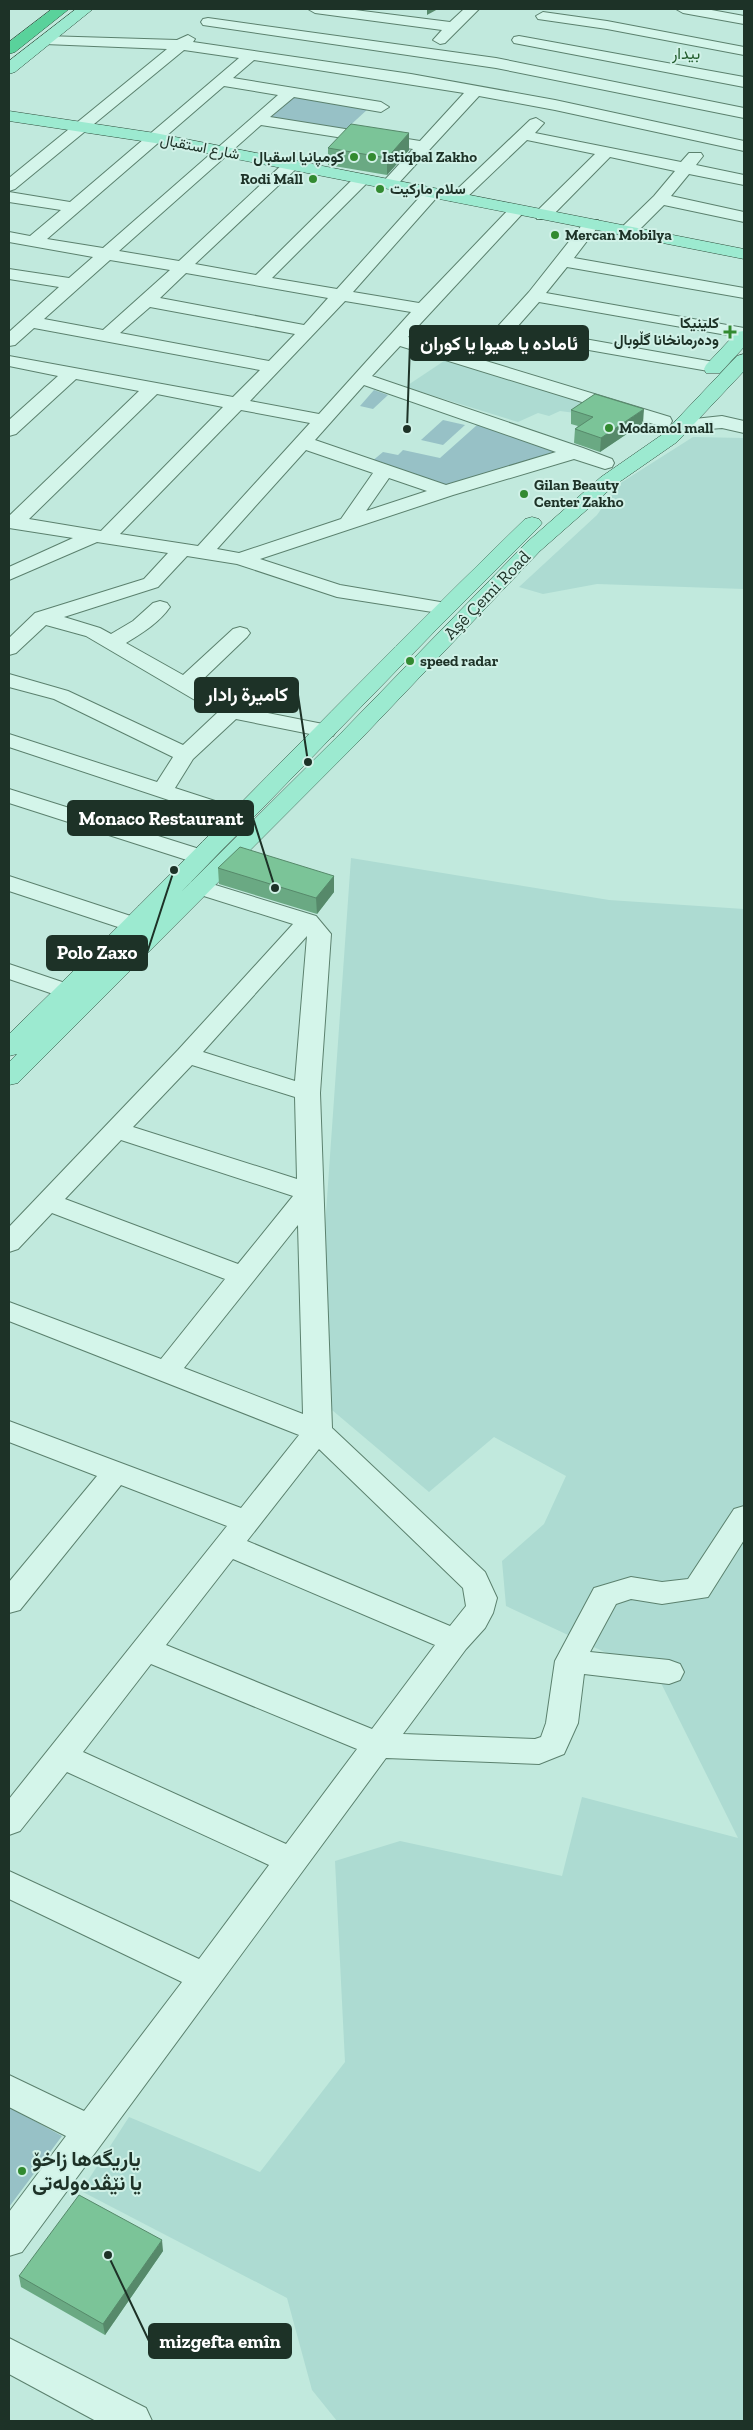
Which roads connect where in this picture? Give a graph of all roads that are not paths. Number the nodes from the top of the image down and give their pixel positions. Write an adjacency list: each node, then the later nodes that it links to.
1 (40, 9): 17 (highway)
2 (61, 9): 22 (highway)
3 (85, 9): 18 (main road)
4 (224, 9): 13 (street)
5 (315, 9): 8 (street)
6 (472, 9): 15 (street)
7 (683, 9): 12 (street)
8 (361, 12): 15 (street)
9 (547, 12): 14 (street); 19 (street)
10 (620, 15): 14 (street)
11 (286, 20): 16 (street)
12 (744, 20)
13 (208, 22): 16 (street); 20 (street)
14 (608, 25): 23 (street); 24 (street)
15 (454, 27): 25 (street)
16 (273, 31): 21 (street)
17 (9, 32)
18 (45, 40): 20 (street); 29 (main road)
19 (519, 40): 23 (street); 27 (street)
20 (181, 45): 26 (street); 45 (street)
21 (393, 48): 25 (street); 30 (street)
22 (9, 49)
23 (577, 50): 28 (street)
24 (744, 51)
25 (433, 54): 27 (street); 31 (street)
26 (251, 55): 30 (street); 33 (street)
27 (496, 64): 32 (street)
28 (668, 67): 34 (street); 37 (street)
29 (9, 70)
30 (365, 72): 31 (street)
31 (411, 79): 35 (street); 39 (street)
32 (574, 80): 37 (street); 38 (street)
33 (223, 81): 36 (street); 48 (street)
34 (744, 81): 40 (street)
35 (475, 91): 38 (street); 50 (street)
36 (291, 92): 39 (street); 43 (street)
37 (640, 94): 40 (street); 42 (street)
38 (551, 105): 42 (street); 47 (street)
39 (381, 107): 46 (street)
40 (731, 111): 49 (street)
41 (9, 116): 45 (main road, شارع استقبال)
42 (612, 118): 44 (street)
43 (257, 120): 46 (street); 52 (street)
44 (640, 124): 49 (street); 53 (street)
45 (83, 127): 48 (main road, شارع استقبال); 59 (street)
46 (349, 134): 50 (street)
47 (523, 135): 53 (street); 62 (street)
48 (155, 138): 52 (main road, شارع استقبال); 64 (street)
49 (708, 139): 51 (street); 55 (street)
50 (424, 146): 58 (street)
51 (744, 146)
52 (221, 151): 54 (main road, شارع استقبال); 72 (street)
53 (611, 152): 55 (street); 66 (street)
54 (291, 165): 56 (main road, شارع استقبال); 75 (street)
55 (686, 168): 57 (street); 63 (street)
56 (362, 179): 58 (main road, شارع استقبال); 77 (street)
57 (744, 180)
58 (389, 184): 60 (main road, شارع استقبال)
59 (9, 186)
60 (432, 193): 62 (main road, شارع استقبال); 80 (street)
61 (9, 197): 64 (street)
62 (457, 198): 65 (main road, شارع استقبال)
63 (660, 199): 67 (street); 69 (street)
64 (74, 207): 71 (street)
65 (516, 210): 66 (main road, شارع استقبال); 83 (street)
66 (543, 215): 68 (main road, شارع استقبال)
67 (744, 217)
68 (592, 224): 69 (main road, شارع استقبال); 74 (street)
69 (628, 232): 73 (main road, شارع استقبال)
70 (9, 237): 71 (street)
71 (33, 242): 72 (street)
72 (105, 254): 75 (street); 78 (street)
73 (744, 254)
74 (562, 261): 79 (street); 81 (street)
75 (182, 267): 77 (street); 82 (street)
76 (9, 274): 78 (street)
77 (259, 281): 80 (street)
78 (72, 284): 84 (street)
79 (744, 293)
80 (341, 295): 83 (street); 86 (street)
81 (535, 296): 85 (street); 87 (street)
82 (148, 301): 86 (street); 88 (street)
83 (423, 309): 89 (street)
84 (30, 322): 88 (street); 90 (street)
85 (505, 330): 93 (street); 95 (street)
86 (308, 331): 94 (street)
87 (744, 334): 95 (main road, Aşê Çemi Road)
88 (107, 336): 94 (street)
89 (396, 339): 93 (street); 97 (street)
90 (9, 341)
91 (744, 360): 103 (main road, Aşê Çemi Road)
92 (9, 361): 96 (street)
93 (474, 364): 103 (street)
94 (274, 367): 99 (street)
95 (714, 367): 103 (main road, Aşê Çemi Road)
96 (72, 373): 98 (street); 105 (street)
97 (360, 378): 101 (street); 107 (street)
98 (152, 388): 99 (street); 111 (street)
99 (238, 404): 101 (street); 113 (street)
100 (744, 406): 102 (street)
101 (322, 420): 106 (street)
102 (722, 422): 103 (street); 104 (street)
103 (673, 423): 108 (main road, Aşê Çemi Road); 135 (main road, Aşê Çemi Road)
104 (744, 427)
105 (9, 430)
106 (302, 442): 109 (street); 115 (street)
107 (576, 452): 108 (street); 110 (street)
108 (605, 463): 119 (main road, Aşê Çemi Road)
109 (384, 471): 110 (street); 112 (street)
110 (446, 490): 112 (street)
111 (11, 523): 113 (street)
112 (348, 523): 116 (street)
113 (100, 537): 114 (street); 117 (street)
114 (182, 550): 115 (street); 120 (street)
115 (202, 554): 116 (street)
116 (240, 559): 119 (street)
117 (9, 574)
118 (160, 607): 122 (street)
119 (445, 608): 127 (main road, Aşê Çemi Road)
120 (42, 617): 122 (street); 123 (street)
121 (240, 633): 125 (street)
122 (111, 642): 125 (street)
123 (9, 649)
124 (9, 680): 129 (street)
125 (185, 685): 126 (street)
126 (231, 712): 127 (street); 129 (street)
127 (325, 731): 132 (main road, Aşê Çemi Road)
128 (9, 740): 130 (street)
129 (185, 755): 130 (street)
130 (163, 789): 132 (street)
131 (9, 796): 133 (street)
132 (241, 817): 133 (main road, Aşê Çemi Road)
133 (201, 857): 137 (main road, Aşê Çemi Road)
134 (9, 883): 137 (street)
135 (199, 887): 136 (street); 142 (main road, Aşê Çemi Road)
136 (308, 922): 141 (street); 143 (street)
137 (135, 925): 139 (main road, Aşê Çemi Road)
138 (9, 972): 139 (street)
139 (65, 992): 140 (main road, Aşê Çemi Road)
140 (9, 1048)
141 (187, 1055): 143 (street); 144 (street)
142 (9, 1077)
143 (307, 1093): 145 (street)
144 (116, 1130): 145 (street); 146 (street)
145 (310, 1192): 148 (street); 152 (street)
146 (48, 1202): 147 (street); 148 (street)
147 (9, 1243)
148 (243, 1276): 150 (street)
149 (9, 1311): 150 (street)
150 (166, 1372): 152 (street)
151 (9, 1431): 153 (street)
152 (318, 1431): 155 (street); 158 (street)
153 (116, 1472): 155 (street); 157 (street)
154 (744, 1517): 160 (street)
155 (247, 1522): 156 (street)
156 (228, 1545): 158 (street); 159 (street)
157 (9, 1602)
158 (455, 1641): 162 (street)
159 (146, 1649): 162 (street); 163 (street)
160 (570, 1661): 161 (street); 162 (street)
161 (669, 1672)
162 (378, 1745): 165 (street)
163 (62, 1756): 164 (street); 165 (street)
164 (9, 1822)
165 (292, 1861): 167 (street)
166 (9, 1884): 167 (street)
167 (205, 1977): 169 (street)
168 (9, 2090): 169 (street)
169 (90, 2132): 170 (street)
170 (9, 2240)
171 (9, 2355): 172 (street)
172 (132, 2421)

